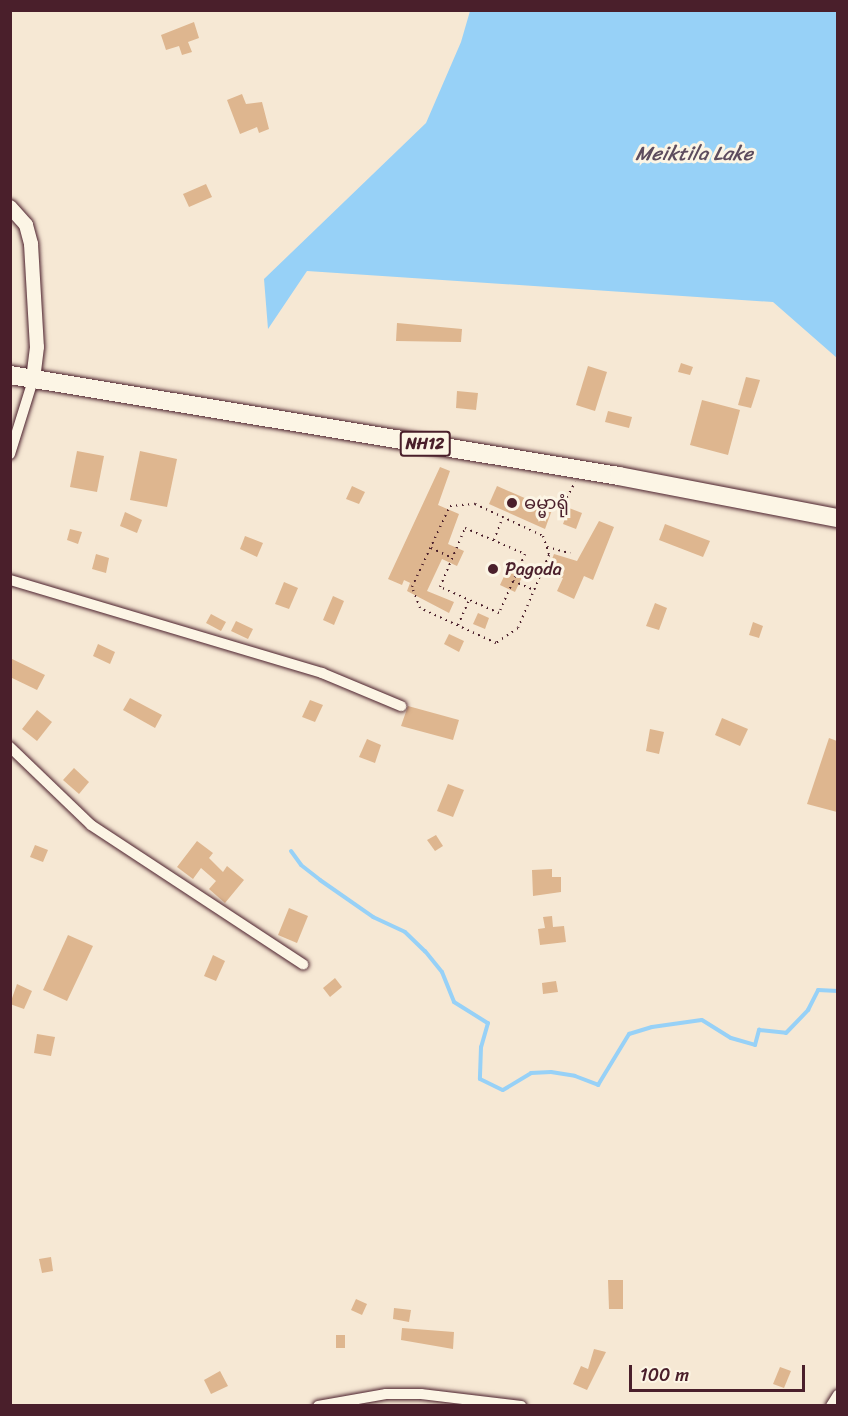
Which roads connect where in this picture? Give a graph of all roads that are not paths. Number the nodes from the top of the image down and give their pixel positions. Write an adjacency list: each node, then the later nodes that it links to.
1 (10, 207): 3 (street)
2 (10, 375): 3 (highway, NH12)
3 (33, 380): 4 (street); 5 (highway, NH12)
4 (10, 454)
5 (837, 518)
6 (10, 580): 7 (street)
7 (401, 706)
8 (10, 747): 9 (street)
9 (303, 964)
10 (837, 1395): 13 (street)
11 (318, 1406): 12 (street)
12 (521, 1406)
13 (831, 1406)

